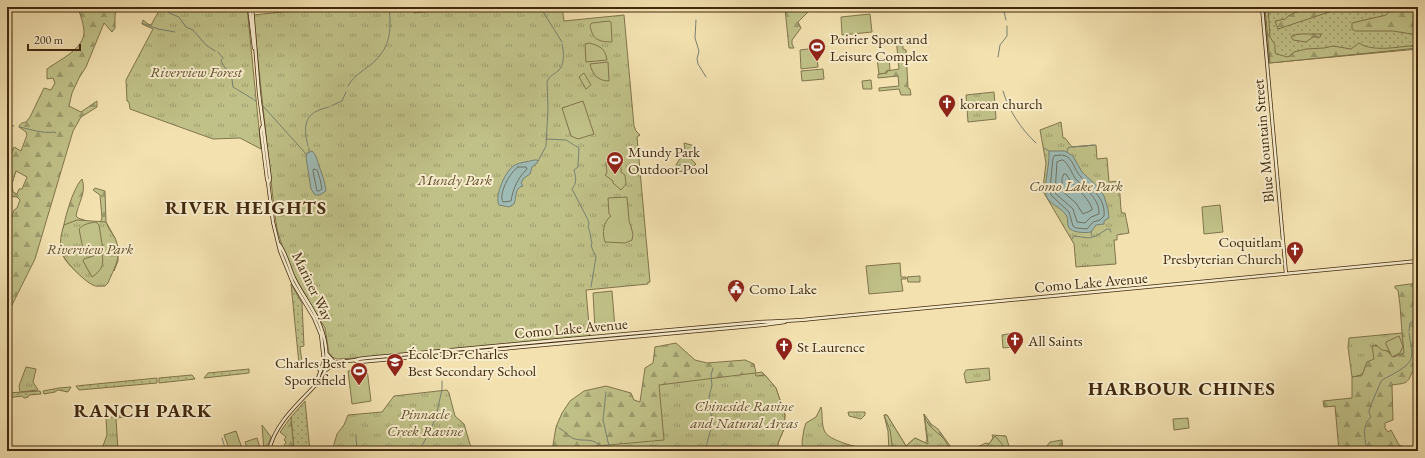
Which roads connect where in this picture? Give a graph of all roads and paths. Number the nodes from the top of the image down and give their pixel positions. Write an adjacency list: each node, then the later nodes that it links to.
1 (250, 7): 3 (main road, Mariner Way)
2 (1262, 7): 5 (main road, Blue Mountain Street)
3 (279, 244): 6 (main road, Mariner Way); 8 (main road, Mariner Way)
4 (1418, 261): 5 (main road, Como Lake Avenue)
5 (1286, 274): 7 (main road, Como Lake Avenue)
6 (326, 353): 7 (main road); 8 (main road, Mariner Way)
7 (335, 363): 8 (main road, Como Lake Avenue); 10 (main road)
8 (325, 364): 10 (main road, Mariner Way)
9 (315, 365): 10 (main road)
10 (323, 372): 11 (main road, Mariner Way)
11 (269, 451)

